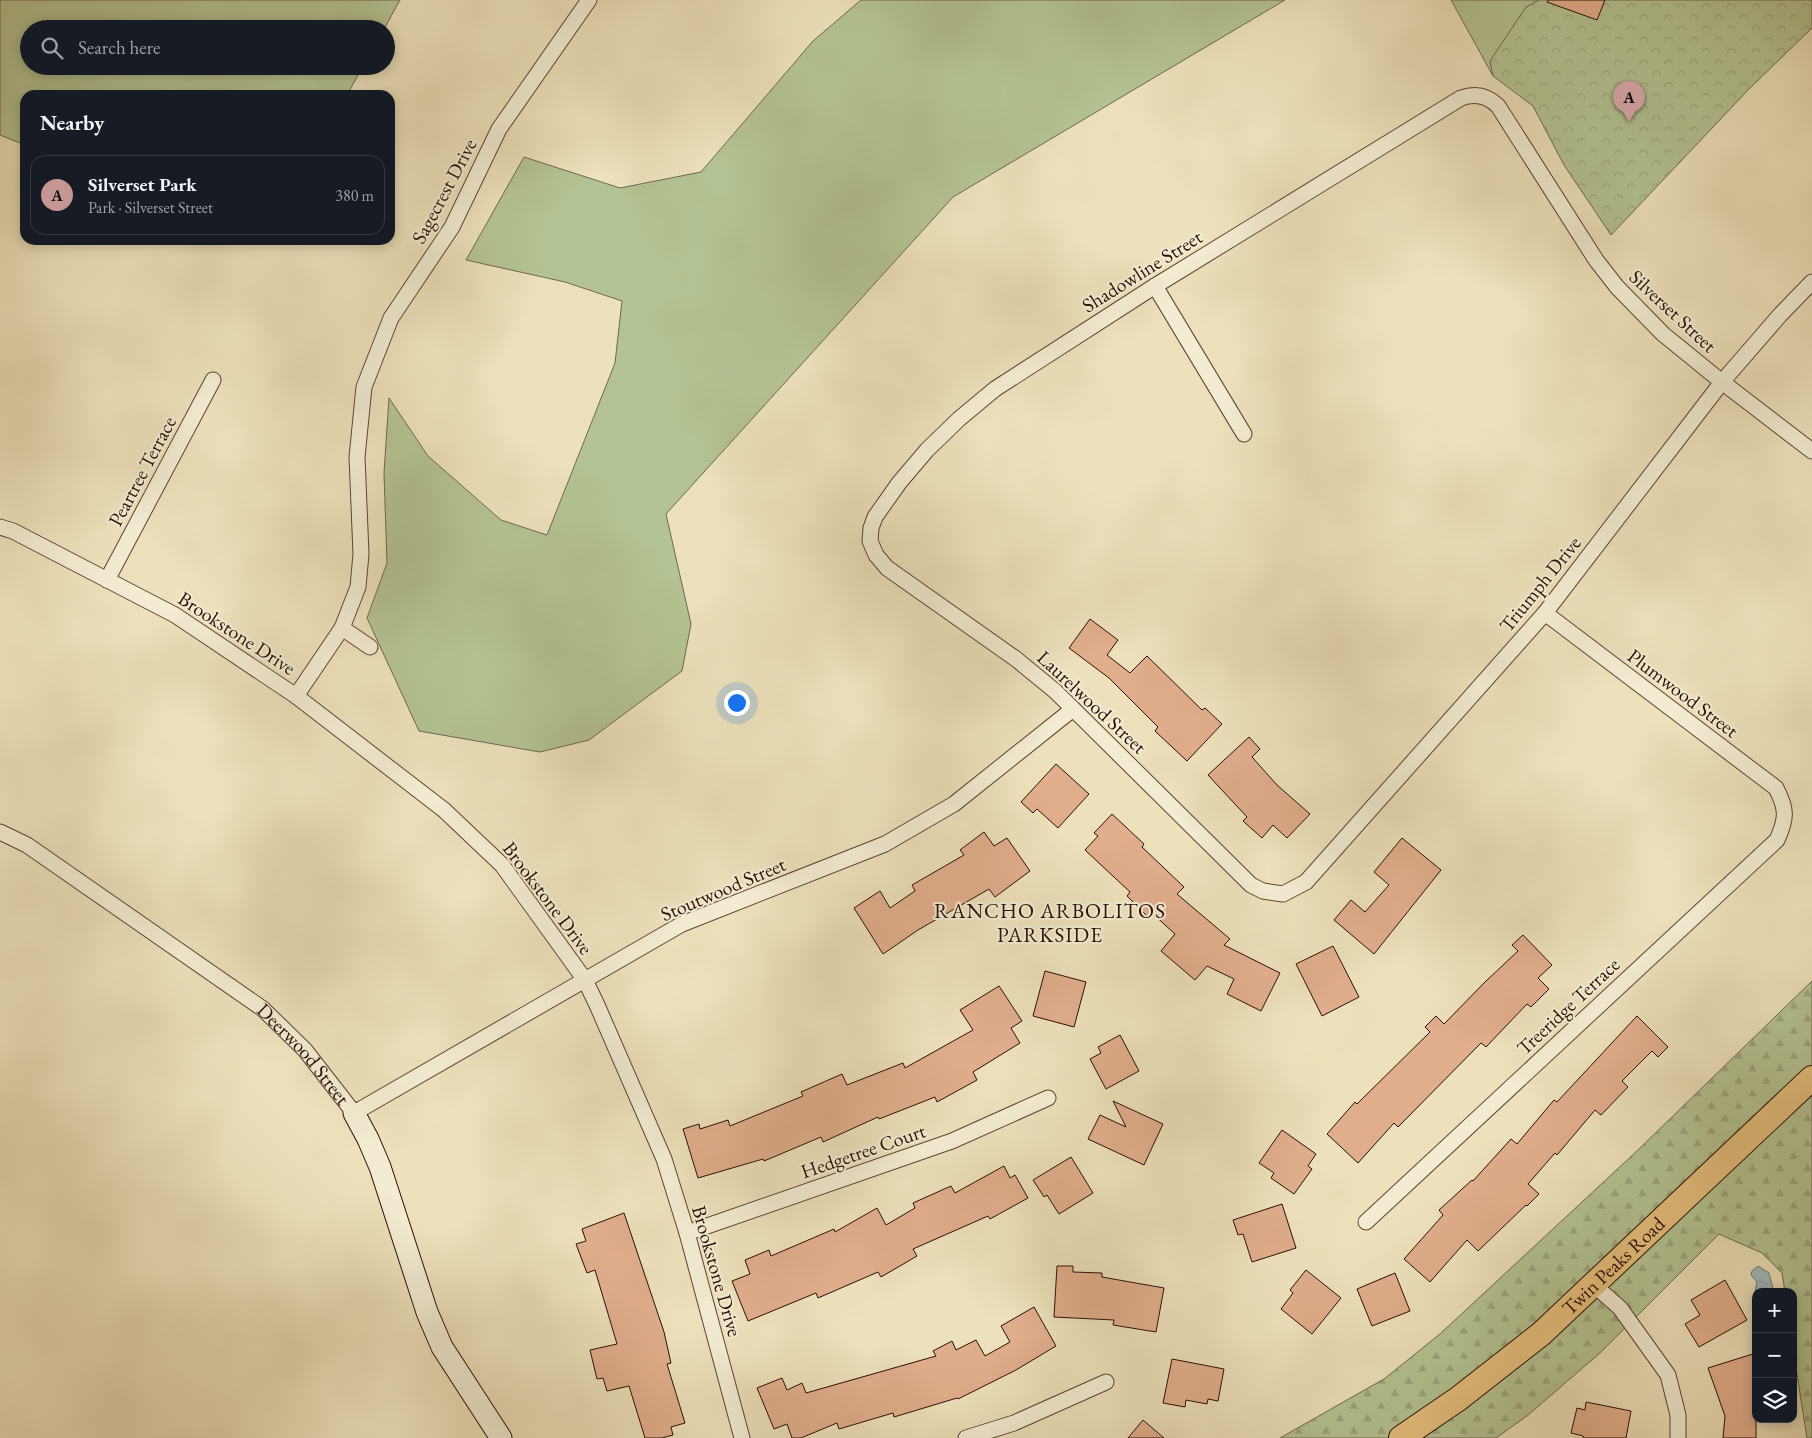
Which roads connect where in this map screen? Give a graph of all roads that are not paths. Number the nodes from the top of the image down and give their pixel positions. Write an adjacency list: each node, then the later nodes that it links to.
1 (588, 0): 13 (street, Sagecrest Drive)
2 (1487, 97): 4 (street, Shadowline Street); 6 (street, Silverset Street)
3 (1812, 282): 6 (street, Triumph Drive)
4 (1155, 286): 7 (street); 10 (street, Shadowline Street)
5 (213, 380): 11 (street, Peartree Terrace)
6 (1722, 382): 8 (street, Silverset Street); 12 (street, Triumph Drive)
7 (1244, 434)
8 (1812, 451)
9 (0, 526): 11 (street, Brookstone Drive)
10 (870, 542): 16 (street, Laurelwood Street)
11 (107, 580): 15 (street, Brookstone Drive)
12 (1545, 613): 17 (street, Plumwood Street); 19 (street, Triumph Drive)
13 (342, 628): 14 (street); 15 (street, Sagecrest Drive)
14 (370, 646)
15 (296, 696): 20 (street, Brookstone Drive)
16 (1073, 709): 19 (street, Laurelwood Street); 20 (street, Stoutwood Street)
17 (1785, 812): 24 (street, Treeridge Terrace)
18 (0, 832): 23 (street, Deerwood Street)
19 (1283, 894)
20 (584, 980): 23 (street, Stoutwood Street); 25 (street, Brookstone Drive)
21 (1812, 1078): 26 (main road, Twin Peaks Road)
22 (1048, 1098): 25 (street, Hedgetree Court)
23 (354, 1113): 28 (street, Deerwood Street)
24 (1366, 1222)
25 (687, 1233): 29 (street, Brookstone Drive)
26 (1594, 1285): 31 (main road, Twin Peaks Road); 32 (street)
27 (1106, 1382): 30 (street)
28 (501, 1438)
29 (742, 1438)
30 (966, 1438)
31 (1401, 1438)
32 (1678, 1438)

